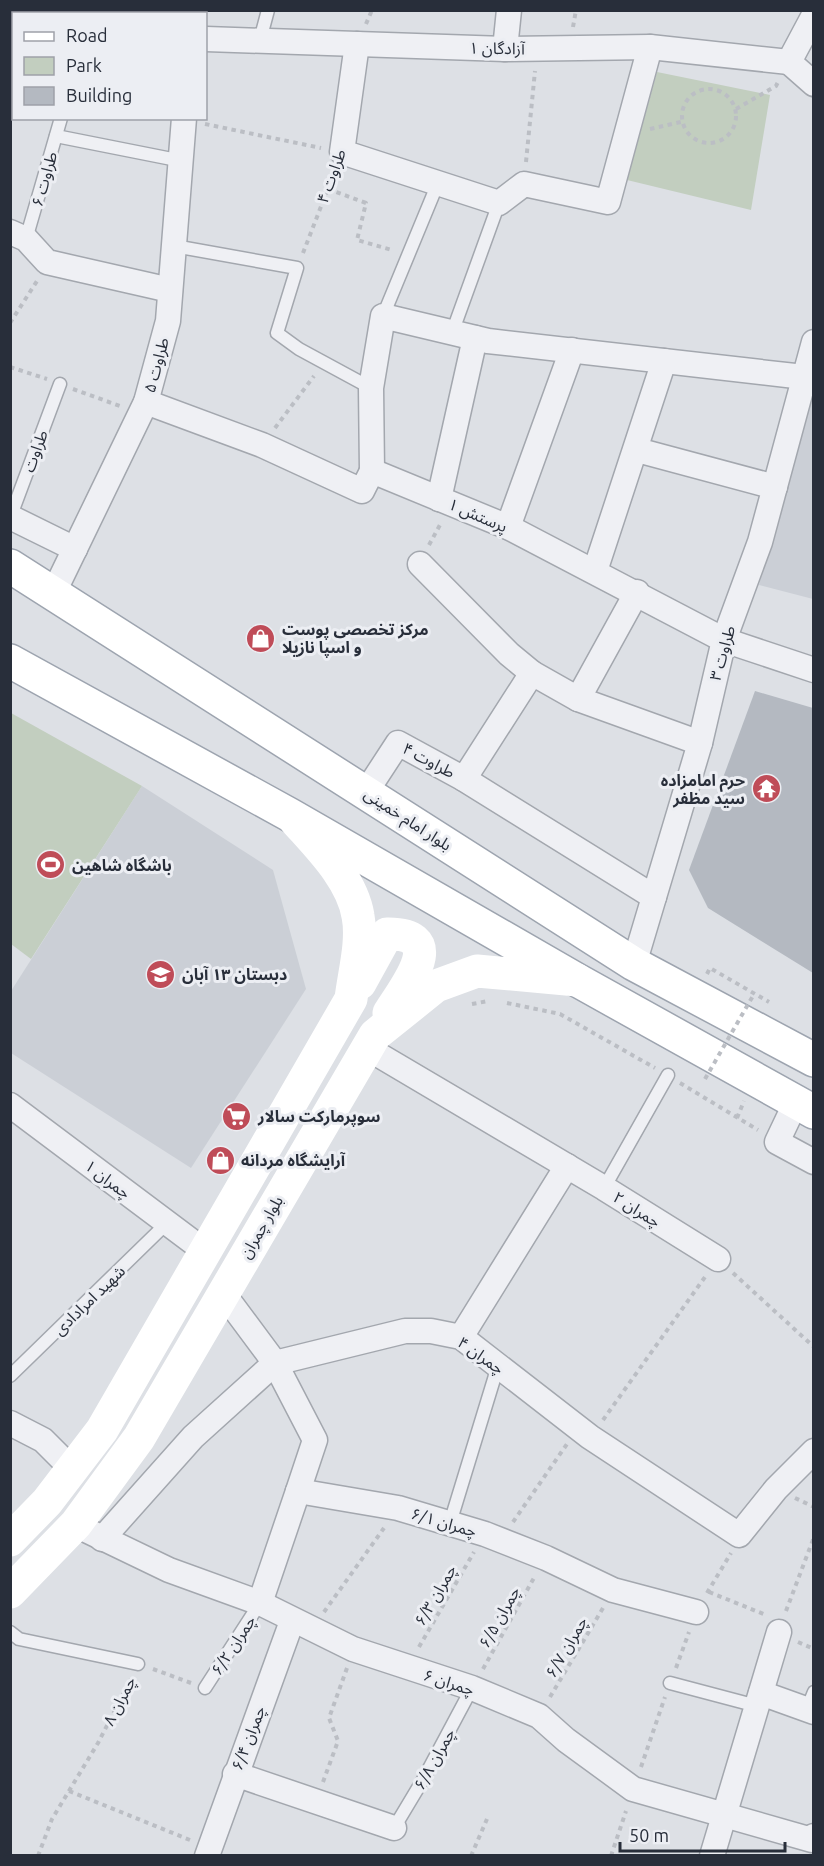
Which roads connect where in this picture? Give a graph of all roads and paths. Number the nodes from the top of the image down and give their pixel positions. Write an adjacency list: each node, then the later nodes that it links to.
1 (268, 10): 5 (lane)
2 (509, 10): 8 (street)
3 (813, 15): 10 (street)
4 (207, 39): 5 (street, آزادگان ۱)
5 (261, 40): 6 (street, آزادگان ۱)
6 (357, 44): 8 (street, آزادگان ۱); 19 (street, طراوت ۴)
7 (650, 47): 9 (street, آزادگان ۱); 10 (street, آزادگان ۱); 17 (street)
8 (505, 49): 9 (street, آزادگان ۱)
9 (537, 49): 22 (path)
10 (789, 62): 11 (street); 12 (path)
11 (813, 84)
12 (736, 109): 16 (path); 16 (path)
13 (60, 120): 18 (lane, طراوت ۶)
14 (184, 120): 20 (street, طراوت ۵)
15 (189, 120): 19 (path)
16 (681, 122): 17 (path)
17 (628, 128): 22 (street)
18 (56, 136): 20 (lane); 25 (lane, طراوت ۶)
19 (342, 152): 21 (street); 23 (path, طراوت ۴)
20 (182, 161): 26 (street, طراوت ۵)
21 (438, 183): 24 (street); 27 (lane)
22 (524, 184): 24 (street)
23 (328, 189): 27 (path); 29 (path, طراوت ۴)
24 (499, 203): 33 (lane)
25 (18, 236): 28 (street)
26 (174, 246): 29 (lane); 30 (street, طراوت ۵)
27 (408, 255): 31 (lane)
28 (47, 262): 30 (street); 32 (path)
29 (297, 268): 37 (lane)
30 (170, 290): 41 (street, طراوت ۵)
31 (383, 316): 33 (street); 40 (street)
32 (10, 323)
33 (463, 335): 35 (street); 46 (street)
34 (813, 342): 38 (street, طراوت ۳)
35 (572, 350): 36 (street); 48 (street)
36 (664, 361): 38 (street); 43 (street)
37 (324, 363): 40 (lane); 42 (path)
38 (804, 377): 45 (street, طراوت ۳)
39 (60, 384): 47 (lane, طراوت)
40 (371, 388): 44 (street)
41 (146, 402): 42 (street); 49 (street, طراوت ۵)
42 (262, 445): 44 (street)
43 (637, 450): 45 (street); 52 (street)
44 (372, 471): 46 (street, پرستش ۱)
45 (775, 487): 56 (street, طراوت ۳)
46 (445, 501): 48 (street, پرستش ۱); 50 (path)
47 (11, 517): 49 (street)
48 (508, 527): 52 (street, پرستش ۱)
49 (75, 549): 53 (street, طراوت ۵)
50 (420, 564): 59 (street)
51 (10, 566): 53 (main road, بلوار امام خمینی)
52 (595, 571): 54 (street, پرستش ۱)
53 (54, 592): 63 (main road, بلوار امام خمینی)
54 (637, 592): 56 (street, پرستش ۱); 60 (street)
55 (10, 639): 57 (main road)
56 (724, 640): 58 (street, پرستش ۱); 61 (street, طراوت ۳)
57 (18, 665): 64 (main road)
58 (813, 670)
59 (532, 673): 60 (street); 62 (street, طراوت ۴)
60 (578, 699): 61 (street)
61 (700, 743): 65 (street, طراوت ۳)
62 (464, 779): 63 (street, طراوت ۴); 65 (street)
63 (366, 792): 66 (main road, بلوار امام خمینی)
64 (290, 815): 68 (main road); 70 (main road)
65 (654, 897): 66 (street, طراوت ۳)
66 (634, 964): 76 (main road, بلوار امام خمینی)
67 (710, 968): 69 (path)
68 (577, 980): 75 (main road, بلوار چمران); 81 (main road)
69 (754, 994): 74 (path); 78 (path, bridge)
70 (351, 999): 75 (main road); 88 (main road)
71 (495, 1000): 73 (path)
72 (505, 1002): 77 (path)
73 (461, 1005)
74 (774, 1005)
75 (371, 1042): 85 (street, چمران ۲); 90 (main road, بلوار چمران)
76 (813, 1060)
77 (668, 1075): 82 (path); 86 (lane)
78 (705, 1079)
79 (744, 1101): 82 (path)
80 (10, 1105): 87 (street, چمران ۱)
81 (805, 1107): 83 (street)
82 (737, 1118): 83 (path)
83 (777, 1142): 84 (street)
84 (813, 1162)
85 (567, 1166): 86 (street, چمران ۲); 91 (street)
86 (604, 1188): 89 (street, چمران ۲)
87 (167, 1223): 88 (street, چمران ۱); 95 (lane, شهید امرادادی)
88 (206, 1252): 99 (main road)
89 (718, 1259): 92 (path); 97 (path)
90 (223, 1293): 93 (street); 104 (main road, بلوار چمران)
91 (461, 1337): 93 (street, چمران ۴); 94 (street, چمران ۴)
92 (813, 1347)
93 (275, 1363): 100 (street); 104 (street, چمران ۴)
94 (498, 1366): 97 (street, چمران ۴); 103 (lane)
95 (10, 1376)
96 (10, 1423): 99 (street)
97 (584, 1433): 98 (street, چمران ۴); 105 (path, چمران ۶/۳)
98 (813, 1451)
99 (72, 1468): 101 (main road)
100 (298, 1491): 102 (street, چمران ۶/۱); 112 (street)
101 (47, 1502): 104 (main road); 107 (main road)
102 (398, 1508): 103 (street, چمران ۶/۱); 114 (path)
103 (450, 1523): 105 (street, چمران ۶/۱)
104 (89, 1532): 110 (main road, بلوار چمران); 112 (street, چمران ۶)
105 (493, 1537): 108 (street, چمران ۶/۱); 119 (path, چمران ۶/۳)
106 (813, 1537): 115 (path)
107 (10, 1540)
108 (546, 1558): 109 (street, چمران ۶/۱); 122 (path, چمران ۶/۵)
109 (613, 1590): 113 (street, چمران ۶/۱); 125 (path, چمران ۶/۷)
110 (10, 1592)
111 (708, 1592): 115 (path)
112 (260, 1603): 114 (street, چمران ۶); 121 (lane, چمران ۶/۲)
113 (696, 1612)
114 (302, 1625): 117 (street, چمران ۶); 126 (street, چمران ۶/۴)
115 (780, 1627): 123 (street)
116 (10, 1632): 118 (lane, چمران ۸)
117 (353, 1649): 119 (street, چمران ۶); 128 (path)
118 (138, 1664): 121 (path); 127 (path, چمران ۸)
119 (407, 1668): 122 (street, چمران ۶)
120 (670, 1683): 123 (lane)
121 (205, 1688)
122 (472, 1688): 125 (street, چمران ۶); 131 (lane, چمران ۶/۸)
123 (759, 1700): 124 (street); 129 (street)
124 (811, 1705)
125 (539, 1716): 129 (street, چمران ۶)
126 (235, 1774): 128 (street); 133 (street, چمران ۶/۴)
127 (69, 1791): 133 (path); 134 (path, چمران ۸)
128 (316, 1803): 131 (street)
129 (723, 1816): 132 (street, چمران ۶); 136 (street)
130 (487, 1819): 135 (path)
131 (394, 1828)
132 (813, 1836)
133 (208, 1852)
134 (38, 1856)
135 (471, 1856)
136 (712, 1856)

